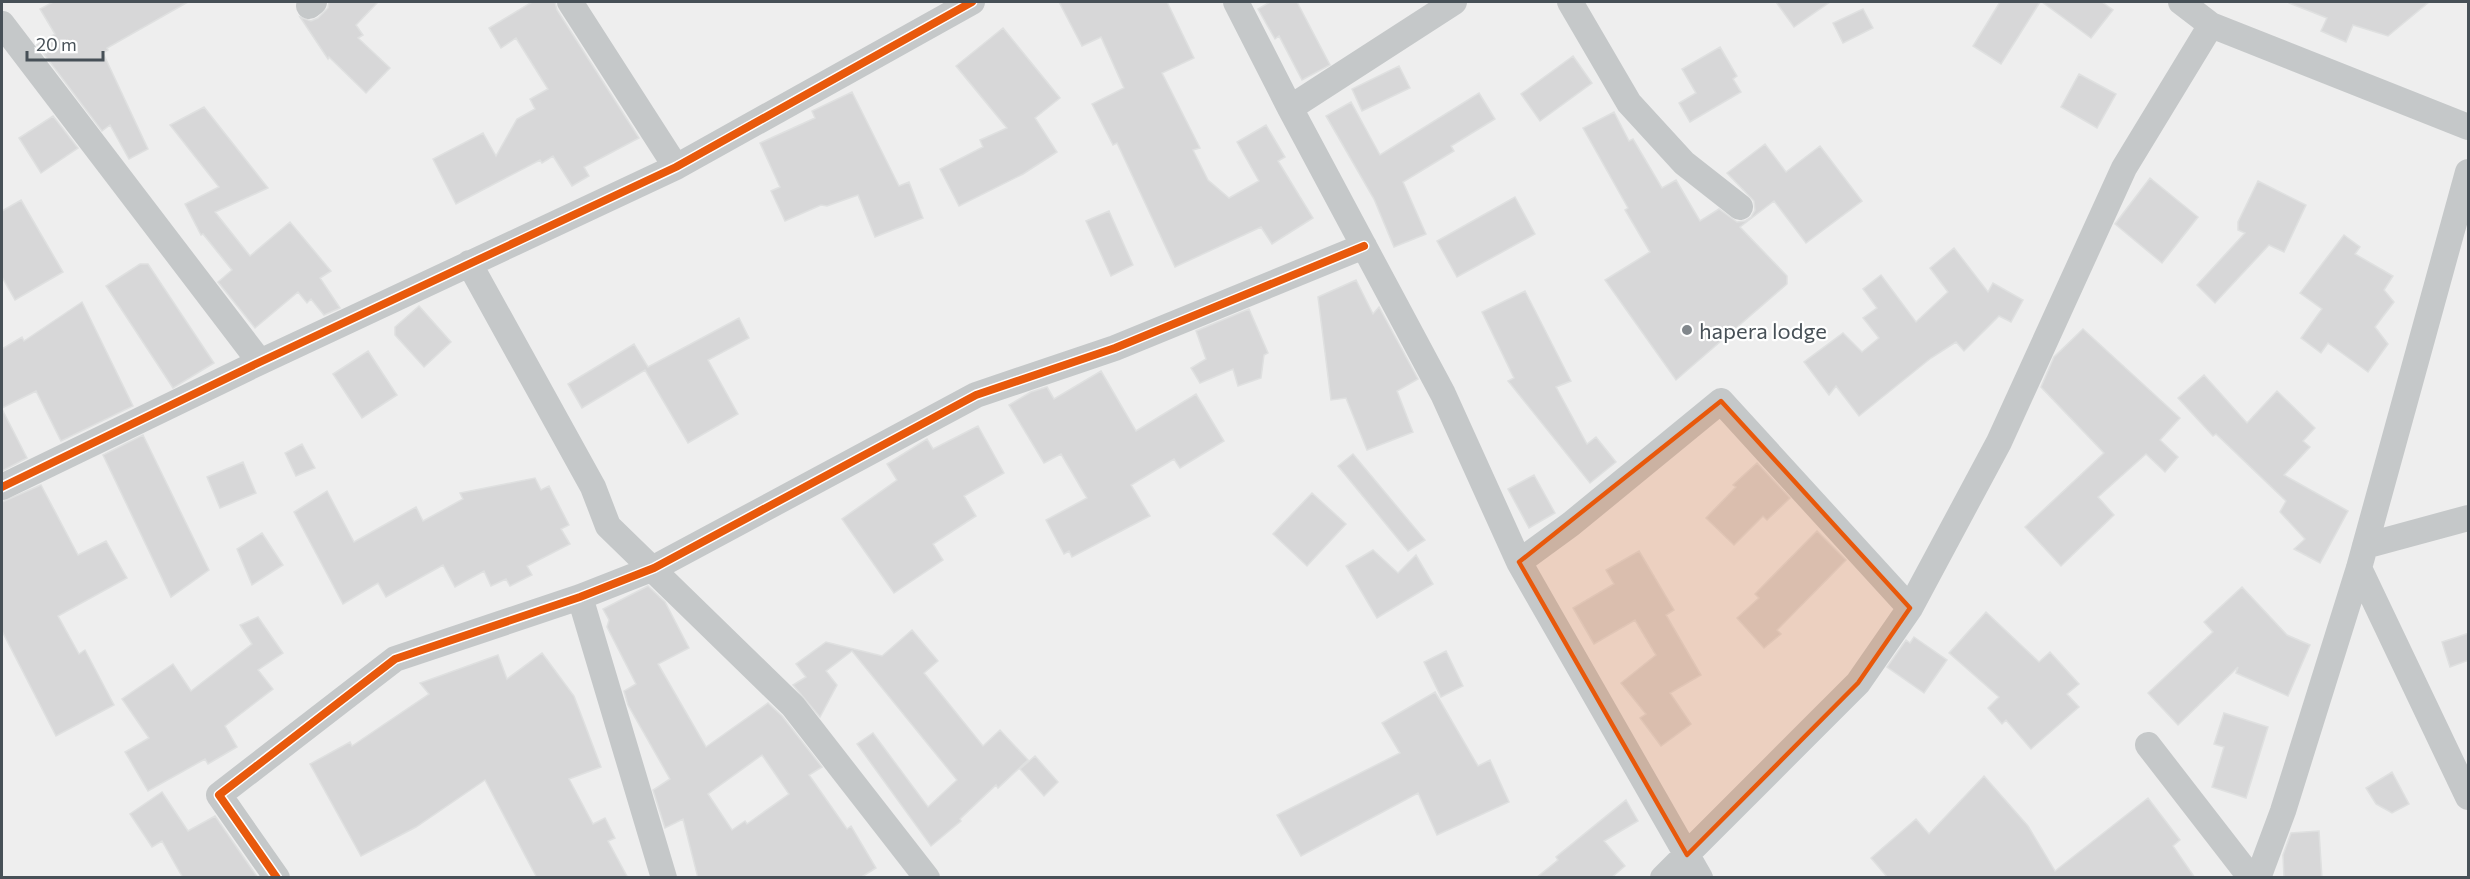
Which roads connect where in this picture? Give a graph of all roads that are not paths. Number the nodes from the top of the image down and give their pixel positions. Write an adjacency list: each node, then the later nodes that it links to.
1 (570, 2): 11 (street)
2 (972, 2): 11 (street)
3 (1236, 2): 9 (street)
4 (1454, 2): 9 (street)
5 (1570, 2): 13 (street)
6 (2181, 2): 8 (street)
7 (2, 24): 16 (street)
8 (2211, 25): 10 (street); 23 (street)
9 (1290, 108): 14 (street)
10 (2469, 127)
11 (676, 167): 15 (street)
12 (2469, 172): 19 (street)
13 (1740, 207)
14 (1364, 246): 20 (street); 21 (street)
15 (469, 263): 16 (street); 21 (street)
16 (260, 362): 17 (street)
17 (2, 487)
18 (2469, 518): 19 (street)
19 (2362, 557): 25 (street); 33 (street)
20 (1519, 562): 23 (street); 26 (street)
21 (654, 568): 22 (street); 29 (street)
22 (580, 597): 27 (street); 28 (street)
23 (1910, 608): 26 (street)
24 (2148, 746): 32 (street)
25 (2469, 797)
26 (1687, 855): 30 (street); 31 (street)
27 (277, 878)
28 (664, 878)
29 (927, 878)
30 (1663, 878)
31 (1700, 878)
32 (2251, 878)
33 (2258, 878)

